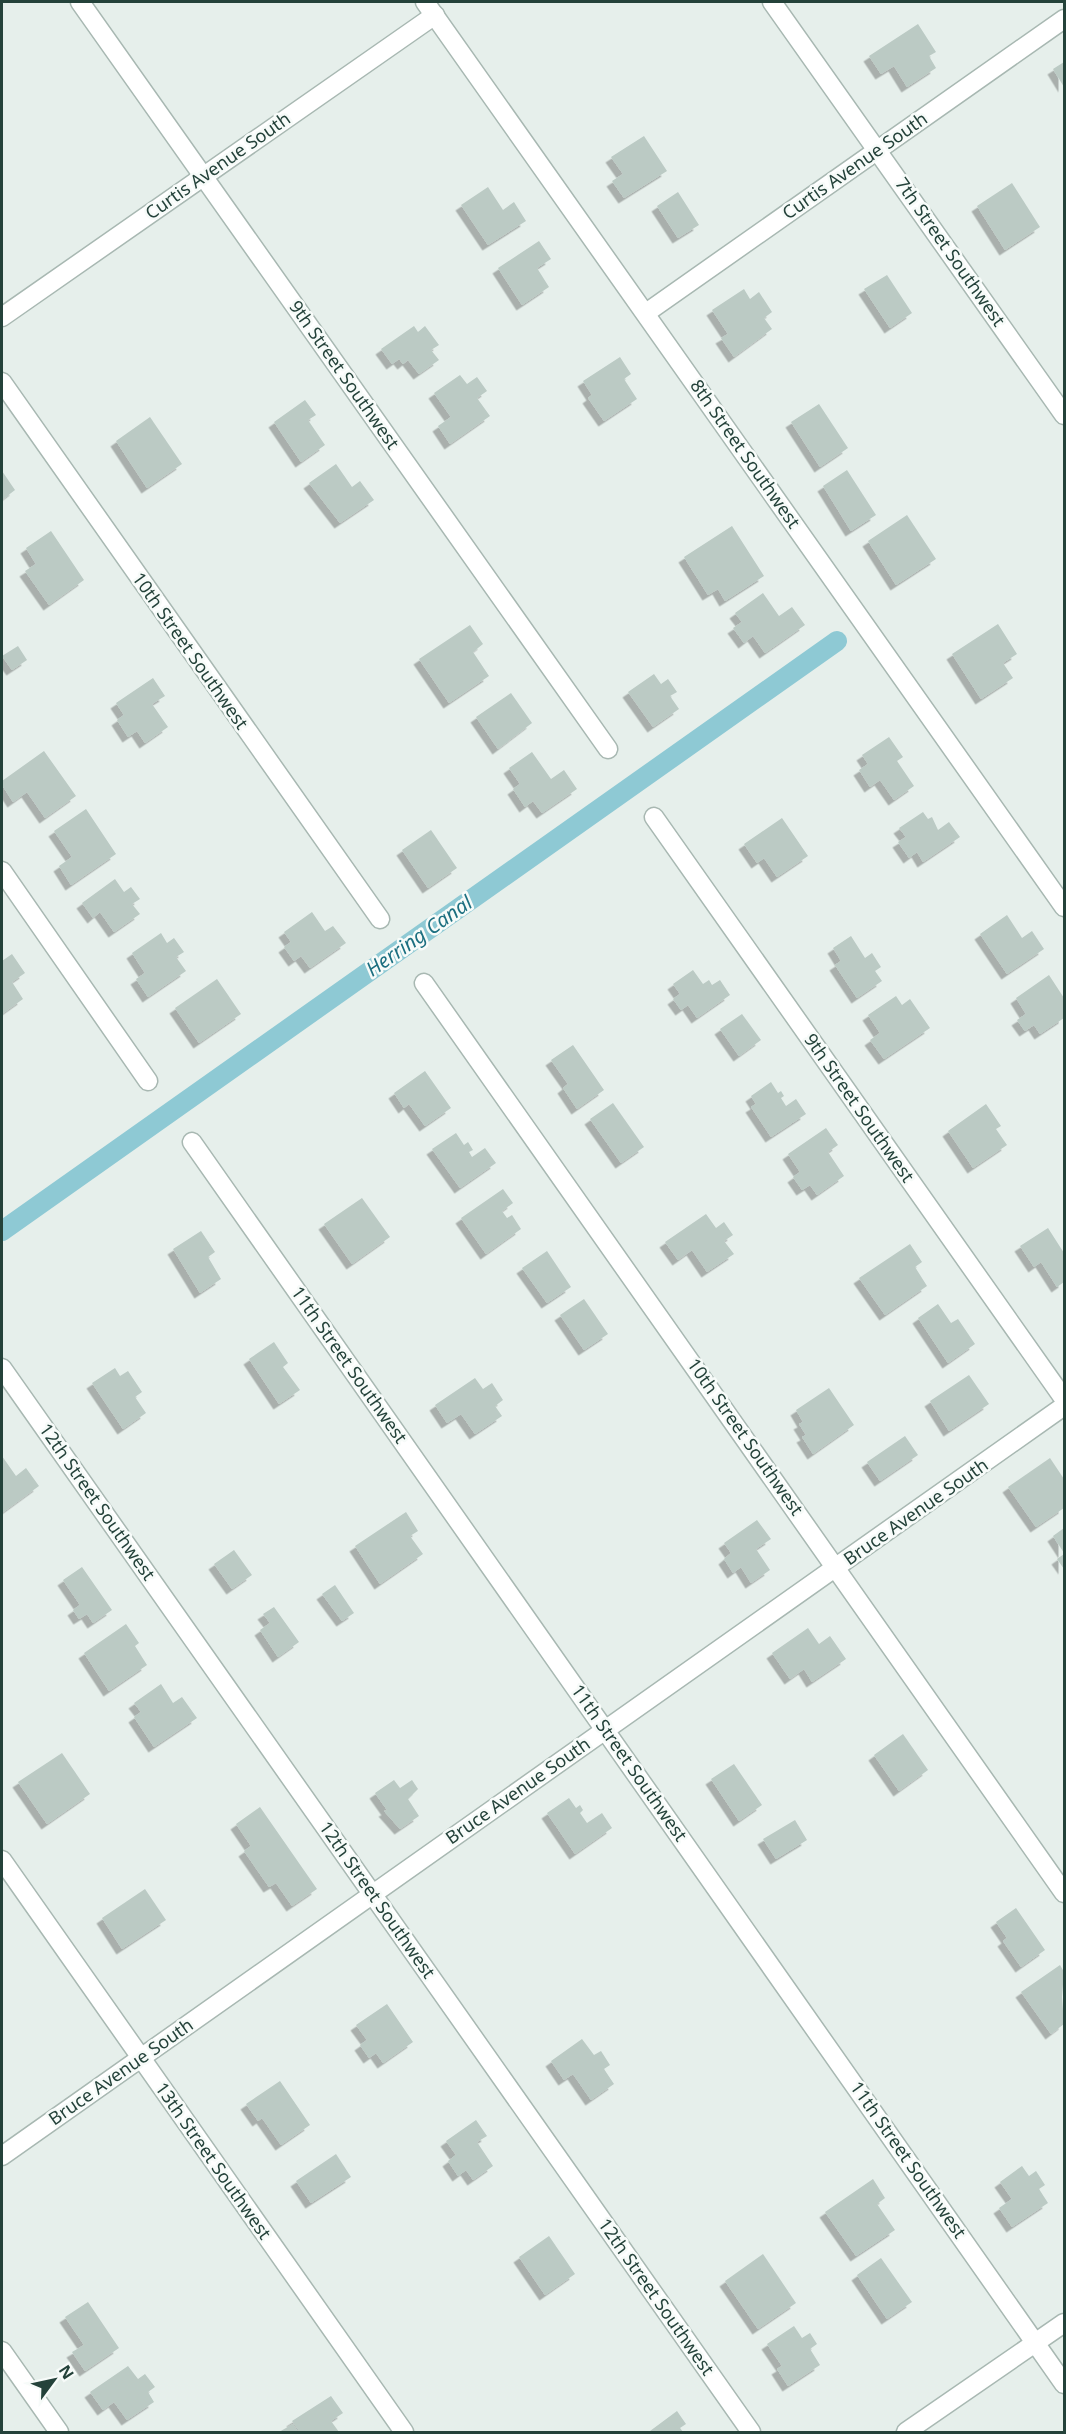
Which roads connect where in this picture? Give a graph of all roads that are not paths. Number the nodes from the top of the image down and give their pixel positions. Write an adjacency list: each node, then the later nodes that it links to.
1 (80, 2): 6 (street, 9th Street Southwest)
2 (772, 2): 5 (street, 7th Street Southwest)
3 (430, 8): 6 (street, Curtis Avenue South); 7 (street, 8th Street Southwest)
4 (1065, 20): 5 (street, Curtis Avenue South)
5 (877, 150): 7 (street, Curtis Avenue South); 10 (street, 7th Street Southwest)
6 (202, 176): 8 (street, Curtis Avenue South); 11 (street, 9th Street Southwest)
7 (646, 313): 14 (street, 8th Street Southwest)
8 (2, 317)
9 (2, 382): 15 (street, 10th Street Southwest)
10 (1065, 415)
11 (608, 749)
12 (654, 817): 20 (street, 9th Street Southwest)
13 (2, 871): 17 (street)
14 (1065, 907)
15 (380, 919)
16 (424, 983): 22 (street, 10th Street Southwest)
17 (148, 1081)
18 (192, 1142): 23 (street, 11th Street Southwest)
19 (2, 1368): 26 (street, 12th Street Southwest)
20 (1065, 1399)
21 (1065, 1406): 22 (street, Bruce Avenue South)
22 (837, 1568): 23 (street, Bruce Avenue South); 25 (street, 10th Street Southwest)
23 (605, 1730): 26 (street, Bruce Avenue South); 30 (street, 11th Street Southwest)
24 (2, 1860): 27 (street, 13th Street Southwest)
25 (1065, 1893)
26 (373, 1894): 27 (street, Bruce Avenue South); 35 (street, 12th Street Southwest)
27 (141, 2058): 28 (street, Bruce Avenue South); 34 (street, 13th Street Southwest)
28 (2, 2156)
29 (1065, 2323): 30 (street)
30 (1035, 2342): 32 (street, 11th Street Southwest); 36 (street)
31 (2, 2350): 33 (street)
32 (1065, 2384)
33 (59, 2433)
34 (404, 2433)
35 (751, 2433)
36 (906, 2433)

